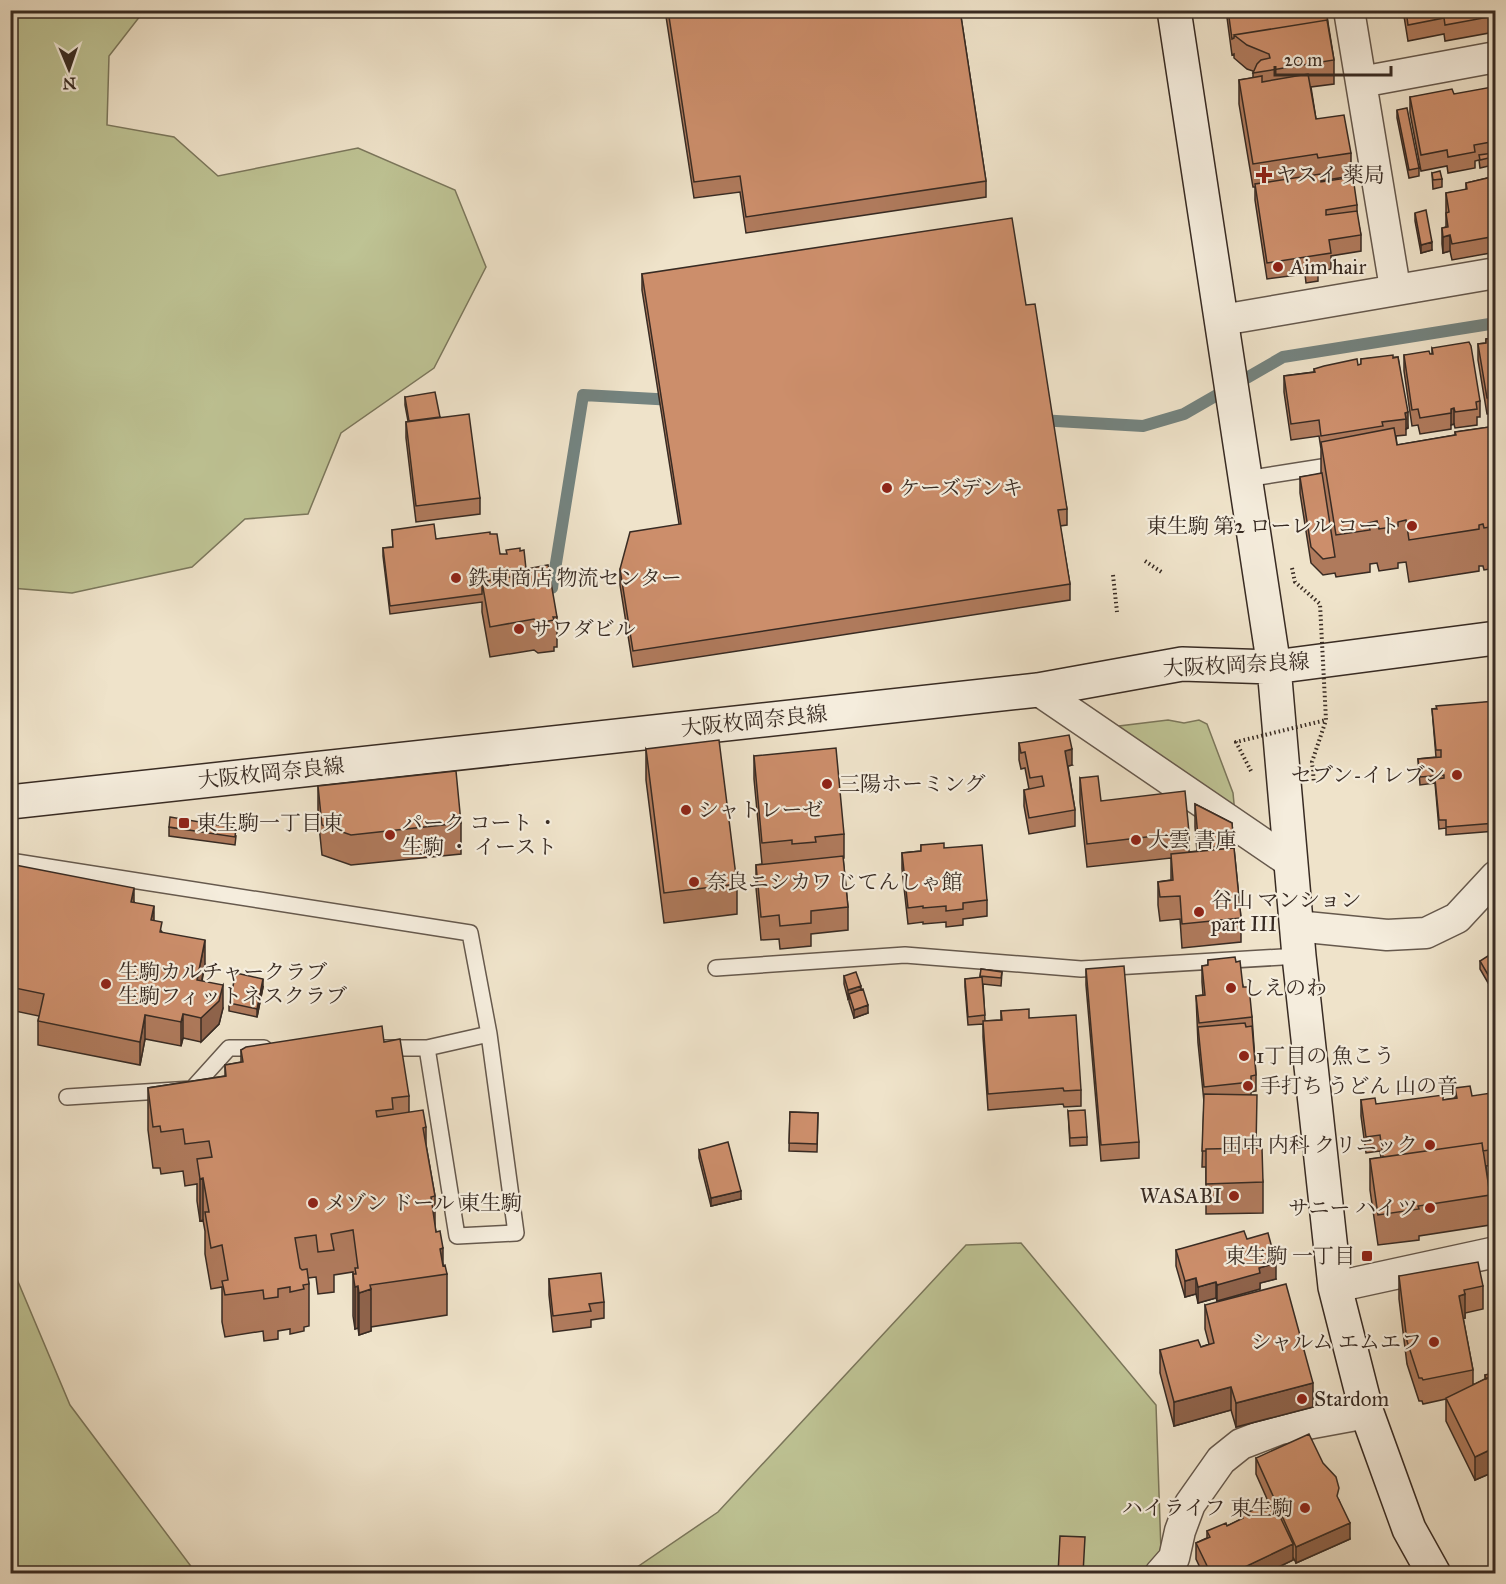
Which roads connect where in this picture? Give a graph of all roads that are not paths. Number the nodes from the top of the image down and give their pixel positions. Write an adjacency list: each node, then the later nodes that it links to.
1 (1174, 10): 7 (street)
2 (1349, 10): 4 (street)
3 (1496, 57): 4 (street)
4 (1361, 82): 6 (street)
5 (1496, 273): 6 (street)
6 (1395, 288): 7 (street)
7 (1222, 320): 9 (street)
8 (1360, 461): 9 (lane)
9 (1246, 478): 11 (street)
10 (1496, 638): 11 (street, 大阪枚岡奈良線)
11 (1274, 667): 12 (street, 大阪枚岡奈良線); 15 (street)
12 (1038, 690): 13 (street, 大阪枚岡奈良線); 15 (street)
13 (10, 802)
14 (10, 861): 19 (lane)
15 (1290, 862): 17 (street)
16 (1496, 876): 17 (street)
17 (1298, 941): 18 (lane); 25 (street)
18 (716, 968)
19 (489, 1034): 22 (lane); 22 (lane)
20 (276, 1048): 23 (lane)
21 (369, 1048): 22 (lane)
22 (427, 1048)
23 (67, 1097)
24 (1496, 1252): 25 (street)
25 (1335, 1287): 26 (street)
26 (1367, 1413): 27 (street); 28 (street)
27 (1160, 1574)
28 (1434, 1574)

